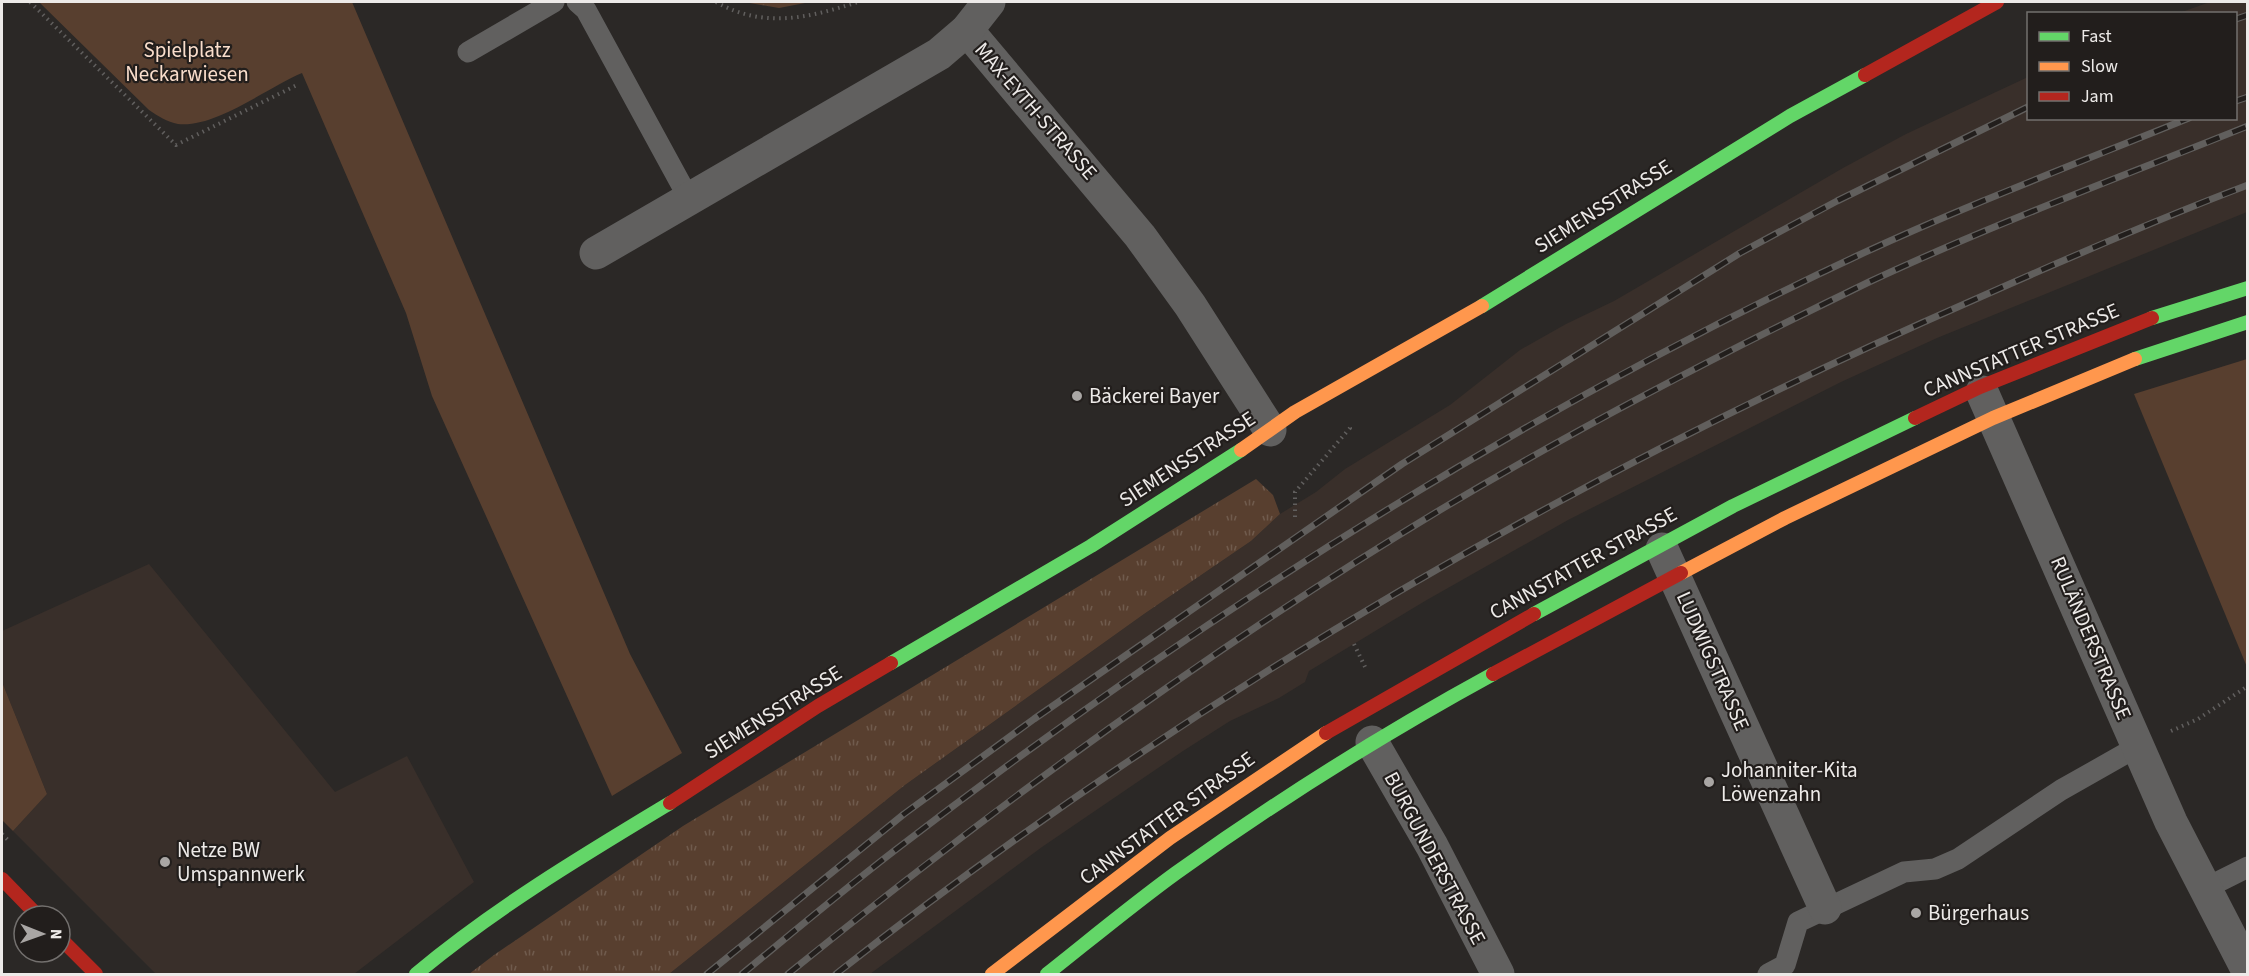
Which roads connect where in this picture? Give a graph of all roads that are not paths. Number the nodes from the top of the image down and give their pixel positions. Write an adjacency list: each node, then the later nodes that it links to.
1 (554, 2): 6 (lane)
2 (577, 2): 7 (lane)
3 (989, 2): 5 (street)
4 (1997, 2): 13 (main road, SIEMENSSTRASSE)
5 (967, 30): 7 (street, MAX-EYTH-STRASSE); 13 (street, MAX-EYTH-STRASSE)
6 (468, 52)
7 (688, 197): 8 (street, MAX-EYTH-STRASSE)
8 (596, 253)
9 (2247, 288): 11 (main road, CANNSTATTER STRASSE)
10 (2247, 321): 12 (main road)
11 (1980, 387): 12 (street, RULÄNDERSTRASSE); 14 (main road, CANNSTATTER STRASSE)
12 (1993, 418): 15 (main road); 17 (street, RULÄNDERSTRASSE)
13 (1270, 430): 26 (main road, SIEMENSSTRASSE)
14 (1660, 545): 15 (street, LUDWIGSTRASSE); 27 (main road, CANNSTATTER STRASSE)
15 (1675, 576): 16 (main road); 22 (street, LUDWIGSTRASSE)
16 (1372, 742): 28 (main road); 29 (street, BURGUNDERSTRASSE)
17 (2137, 747): 20 (street, RULÄNDERSTRASSE); 22 (lane)
18 (2247, 867): 20 (lane)
19 (2, 879): 21 (main road)
20 (2204, 889): 24 (street, RULÄNDERSTRASSE)
21 (26, 904)
22 (1825, 908): 30 (lane)
23 (72, 950): 25 (main road)
24 (2247, 971)
25 (96, 975)
26 (416, 975)
27 (992, 975)
28 (1047, 975)
29 (1498, 975)
30 (1768, 975)

